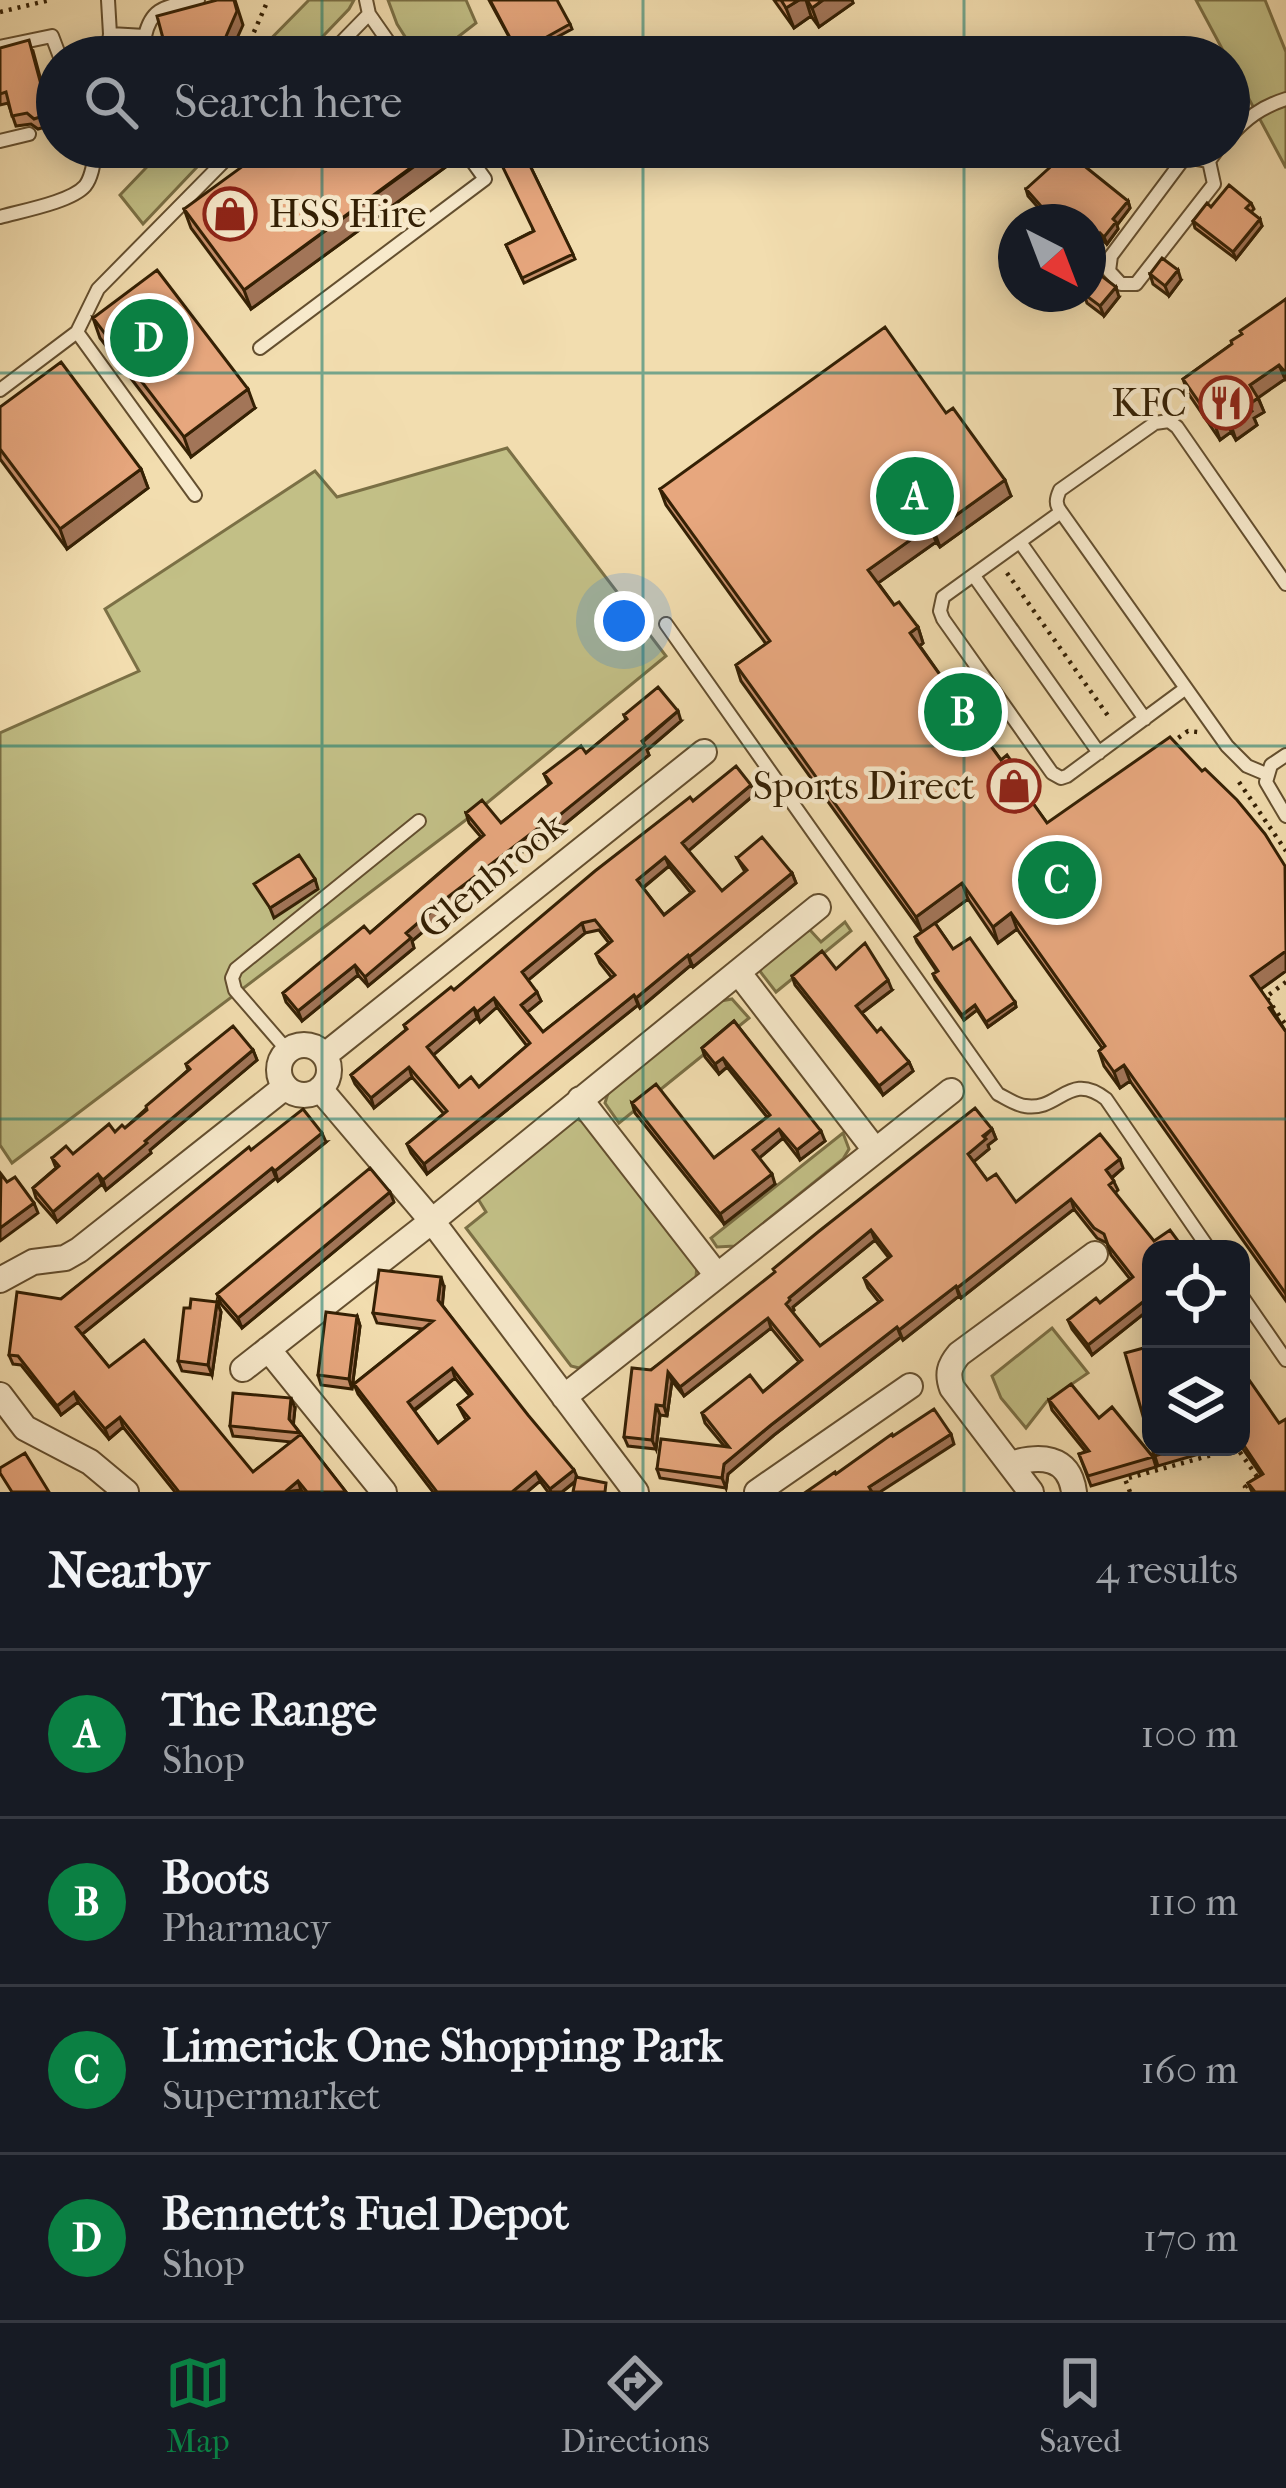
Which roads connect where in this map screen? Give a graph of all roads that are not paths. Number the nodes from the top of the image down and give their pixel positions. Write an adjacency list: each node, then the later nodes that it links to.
1 (108, 0): 4 (lane)
2 (198, 0): 5 (lane)
3 (367, 7): 6 (lane); 7 (lane)
4 (110, 34): 5 (lane)
5 (145, 36)
6 (344, 36)
7 (386, 36)
8 (36, 39): 9 (lane)
9 (0, 47)
10 (1286, 99): 11 (lane)
11 (1250, 115)
12 (29, 134): 13 (lane)
13 (0, 141)
14 (92, 168): 19 (lane)
15 (217, 168): 20 (lane)
16 (476, 168): 21 (lane)
17 (1177, 168): 18 (lane)
18 (1211, 168)
19 (0, 217)
20 (77, 332): 22 (lane); 23 (lane)
21 (260, 348)
22 (0, 390)
23 (195, 495)
24 (1061, 512): 25 (lane); 27 (lane); 29 (lane)
25 (1020, 542): 26 (lane); 30 (lane)
26 (974, 576): 32 (lane); 32 (lane)
27 (1286, 584)
28 (666, 624): 47 (lane)
29 (1186, 688): 30 (lane); 34 (lane)
30 (1145, 719): 32 (lane)
31 (704, 752): 40 (street, Glenbrook)
32 (1099, 753)
33 (1286, 755): 34 (lane)
34 (1266, 774): 35 (lane)
35 (1286, 816)
36 (419, 821): 39 (lane)
37 (818, 907): 38 (street)
38 (738, 972): 44 (street); 45 (street)
39 (287, 1050): 40 (street); 41 (street)
40 (325, 1055): 42 (street)
41 (285, 1087): 42 (street); 50 (street)
42 (320, 1089): 46 (street)
43 (951, 1091): 45 (street)
44 (580, 1099): 46 (street); 49 (street)
45 (875, 1150): 49 (street)
46 (432, 1221): 52 (street); 57 (street)
47 (1203, 1240)
48 (1095, 1254): 58 (street)
49 (716, 1274): 57 (street)
50 (0, 1280)
51 (1250, 1308): 53 (lane)
52 (268, 1348): 54 (street); 60 (street)
53 (1286, 1360)
54 (243, 1369)
55 (910, 1386): 62 (street)
56 (0, 1396): 59 (street)
57 (565, 1396): 61 (street)
58 (1010, 1464): 63 (street); 64 (street)
59 (127, 1492)
60 (384, 1492)
61 (636, 1492)
62 (757, 1492)
63 (1031, 1492)
64 (1074, 1492)

